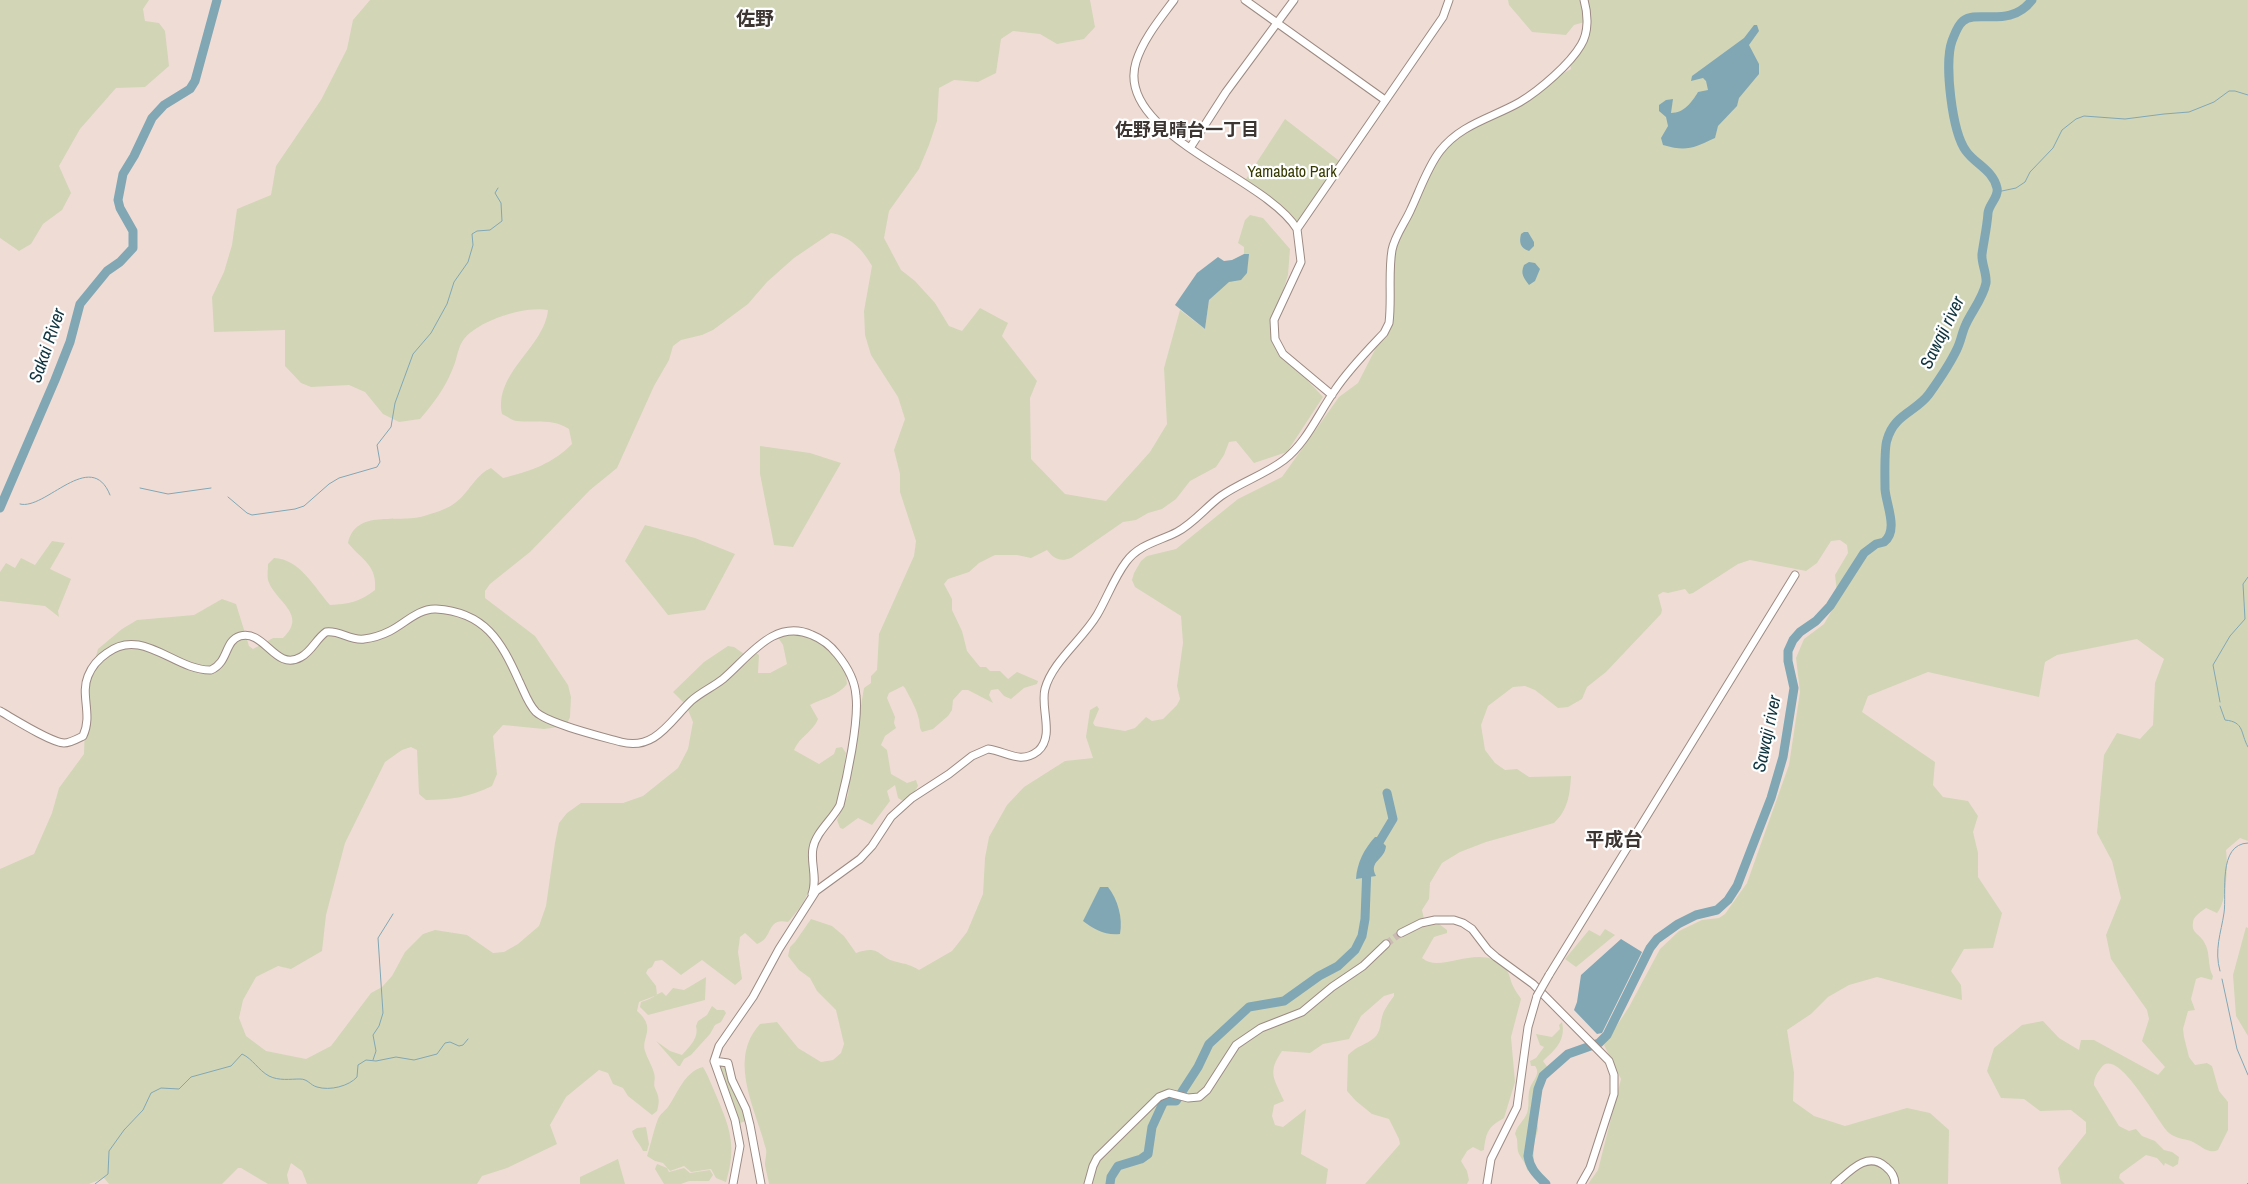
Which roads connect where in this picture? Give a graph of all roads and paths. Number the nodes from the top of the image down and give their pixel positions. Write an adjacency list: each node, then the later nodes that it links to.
1 (1174, 0): 8 (street)
2 (1244, 0): 6 (street)
3 (1294, 0): 6 (street)
4 (1449, 0): 7 (street)
5 (1584, 0): 10 (street)
6 (1279, 23): 7 (street); 8 (street)
7 (1385, 100): 9 (street)
8 (1190, 148): 9 (street)
9 (1297, 229): 10 (street)
10 (1332, 395): 13 (street)
11 (1795, 575): 20 (street, bridge)
12 (0, 711): 13 (street)
13 (808, 903): 16 (street)
14 (1401, 933): 21 (street)
15 (1386, 944): 19 (street)
16 (714, 1060): 17 (street); 18 (street)
17 (733, 1184)
18 (761, 1184)
19 (1088, 1184)
20 (1486, 1184)
21 (1581, 1184)
22 (1835, 1184): 23 (street)
23 (1895, 1184)

